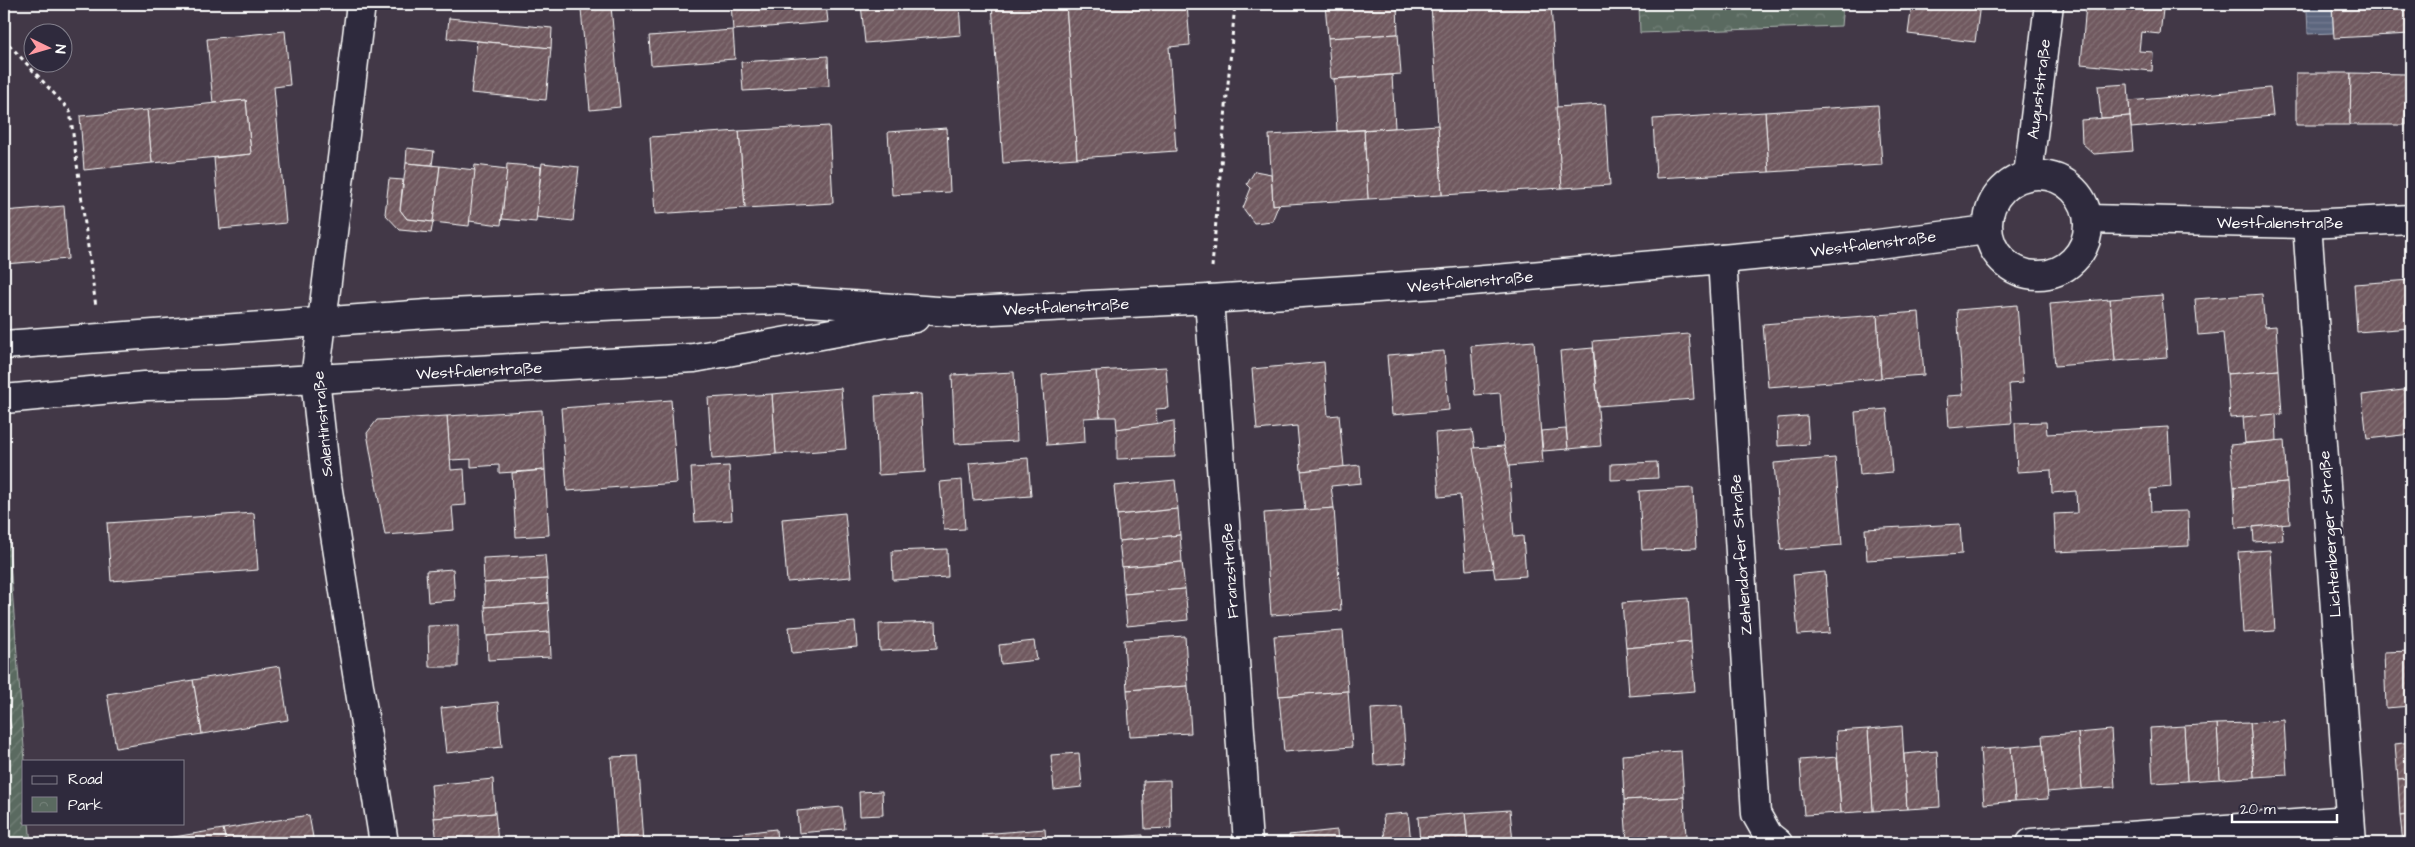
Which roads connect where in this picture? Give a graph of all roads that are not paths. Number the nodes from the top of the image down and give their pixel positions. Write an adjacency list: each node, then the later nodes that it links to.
1 (361, 4): 11 (main road, Salentinstraße)
2 (2049, 4): 3 (main road, Auguststraße)
3 (2028, 175): 5 (main road); 7 (main road)
4 (2411, 219): 6 (main road, Westfalenstraße)
5 (2088, 220): 6 (main road, Westfalenstraße); 7 (main road)
6 (2307, 224): 15 (main road, Lichtenberger Straße)
7 (1987, 230): 8 (main road, Westfalenstraße)
8 (1722, 259): 9 (main road, Westfalenstraße); 18 (main road, Zehlendorfer Straße)
9 (1209, 299): 10 (main road, Westfalenstraße); 17 (main road, Franzstraße)
10 (952, 312): 11 (main road, Westfalenstraße); 13 (main road, Westfalenstraße)
11 (321, 322): 12 (main road, Westfalenstraße); 13 (main road, Salentinstraße)
12 (4, 345)
13 (315, 379): 14 (main road, Westfalenstraße); 16 (main road, Salentinstraße)
14 (4, 399)
15 (2351, 832): 19 (main road)
16 (384, 843)
17 (1248, 843)
18 (1778, 843)
19 (2031, 843)

